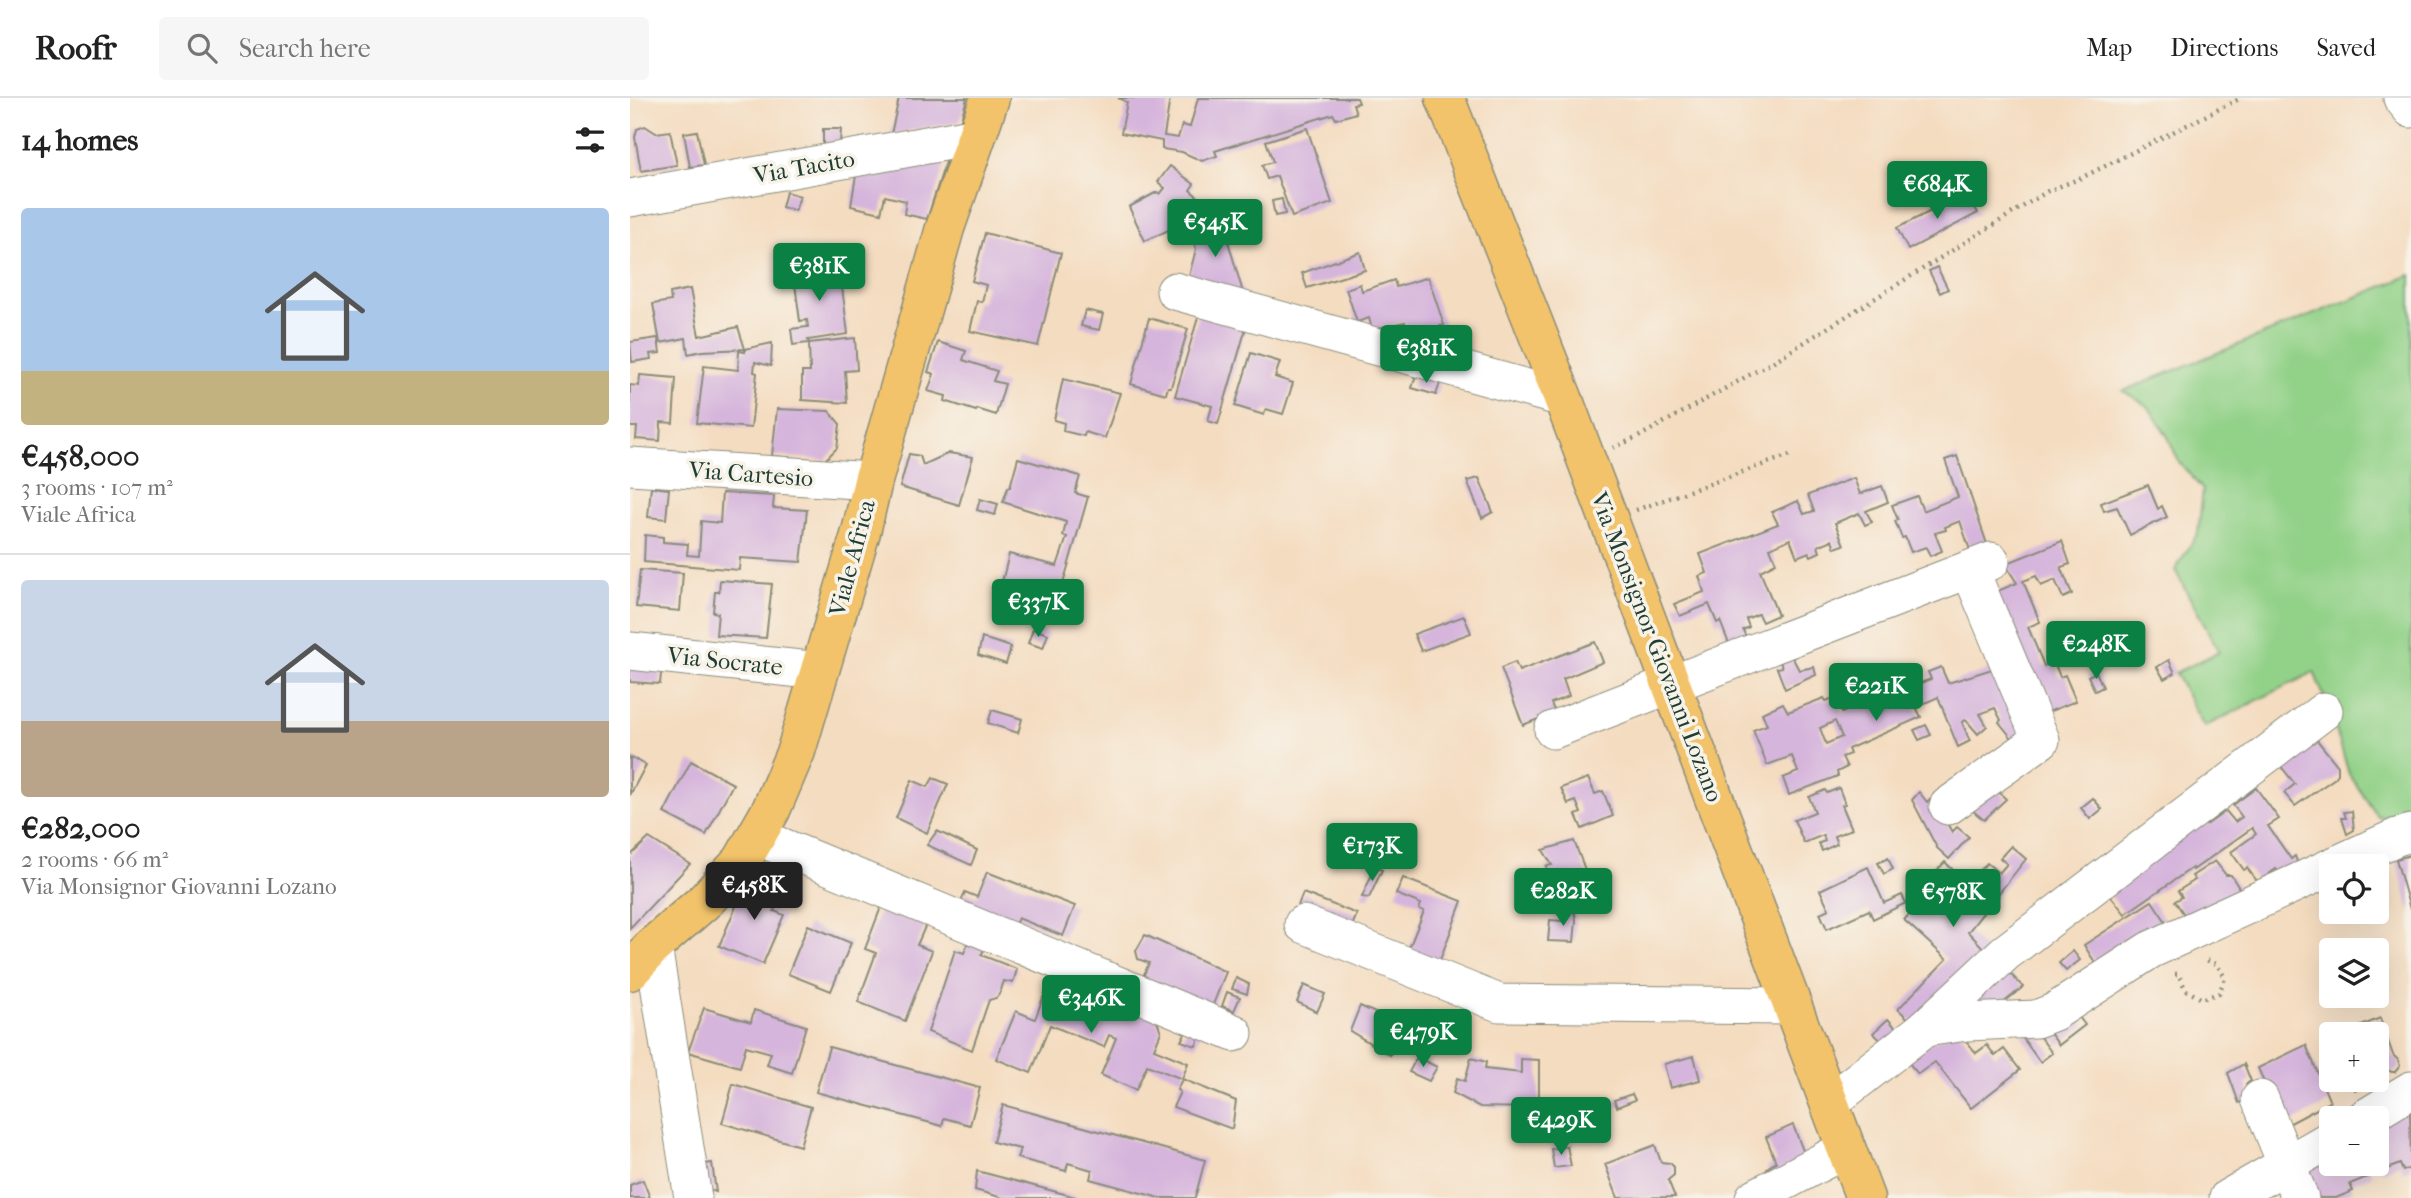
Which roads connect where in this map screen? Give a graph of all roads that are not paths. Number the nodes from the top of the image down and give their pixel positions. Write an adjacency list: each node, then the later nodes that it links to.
1 (990, 98): 5 (main road, Viale Africa)
2 (1445, 98): 8 (main road, Via Monsignor Giovanni Lozano)
3 (2402, 98): 4 (street)
4 (2411, 109)
5 (977, 135): 6 (street, Via Tacito); 10 (main road, Viale Africa)
6 (630, 198)
7 (1175, 291): 8 (street)
8 (1563, 398): 13 (main road, Via Monsignor Giovanni Lozano)
9 (630, 466): 10 (street, Via Cartesio)
10 (873, 481): 12 (main road, Viale Africa)
11 (630, 652): 12 (street, Via Socrate)
12 (820, 671): 18 (main road, Viale Africa)
13 (1671, 684): 15 (street); 16 (street); 23 (main road, Via Monsignor Giovanni Lozano)
14 (2324, 711): 24 (street)
15 (1553, 730)
16 (1948, 806)
17 (2411, 833): 19 (street)
18 (756, 835): 22 (main road, Viale Africa); 25 (street)
19 (2360, 854)
20 (2319, 873): 24 (street)
21 (1303, 924): 23 (street)
22 (641, 958): 33 (street)
23 (1793, 1006): 28 (main road, Via Monsignor Giovanni Lozano)
24 (1925, 1028): 28 (street)
25 (1234, 1033)
26 (2411, 1090): 29 (street)
27 (2260, 1099): 32 (street)
28 (1829, 1103): 30 (main road, Via Monsignor Giovanni Lozano)
29 (2385, 1106)
30 (1846, 1149): 34 (street); 35 (main road, Via Monsignor Giovanni Lozano)
31 (2319, 1153): 32 (street)
32 (2294, 1182): 36 (street)
33 (693, 1198)
34 (1754, 1198)
35 (1865, 1198)
36 (2228, 1198)

